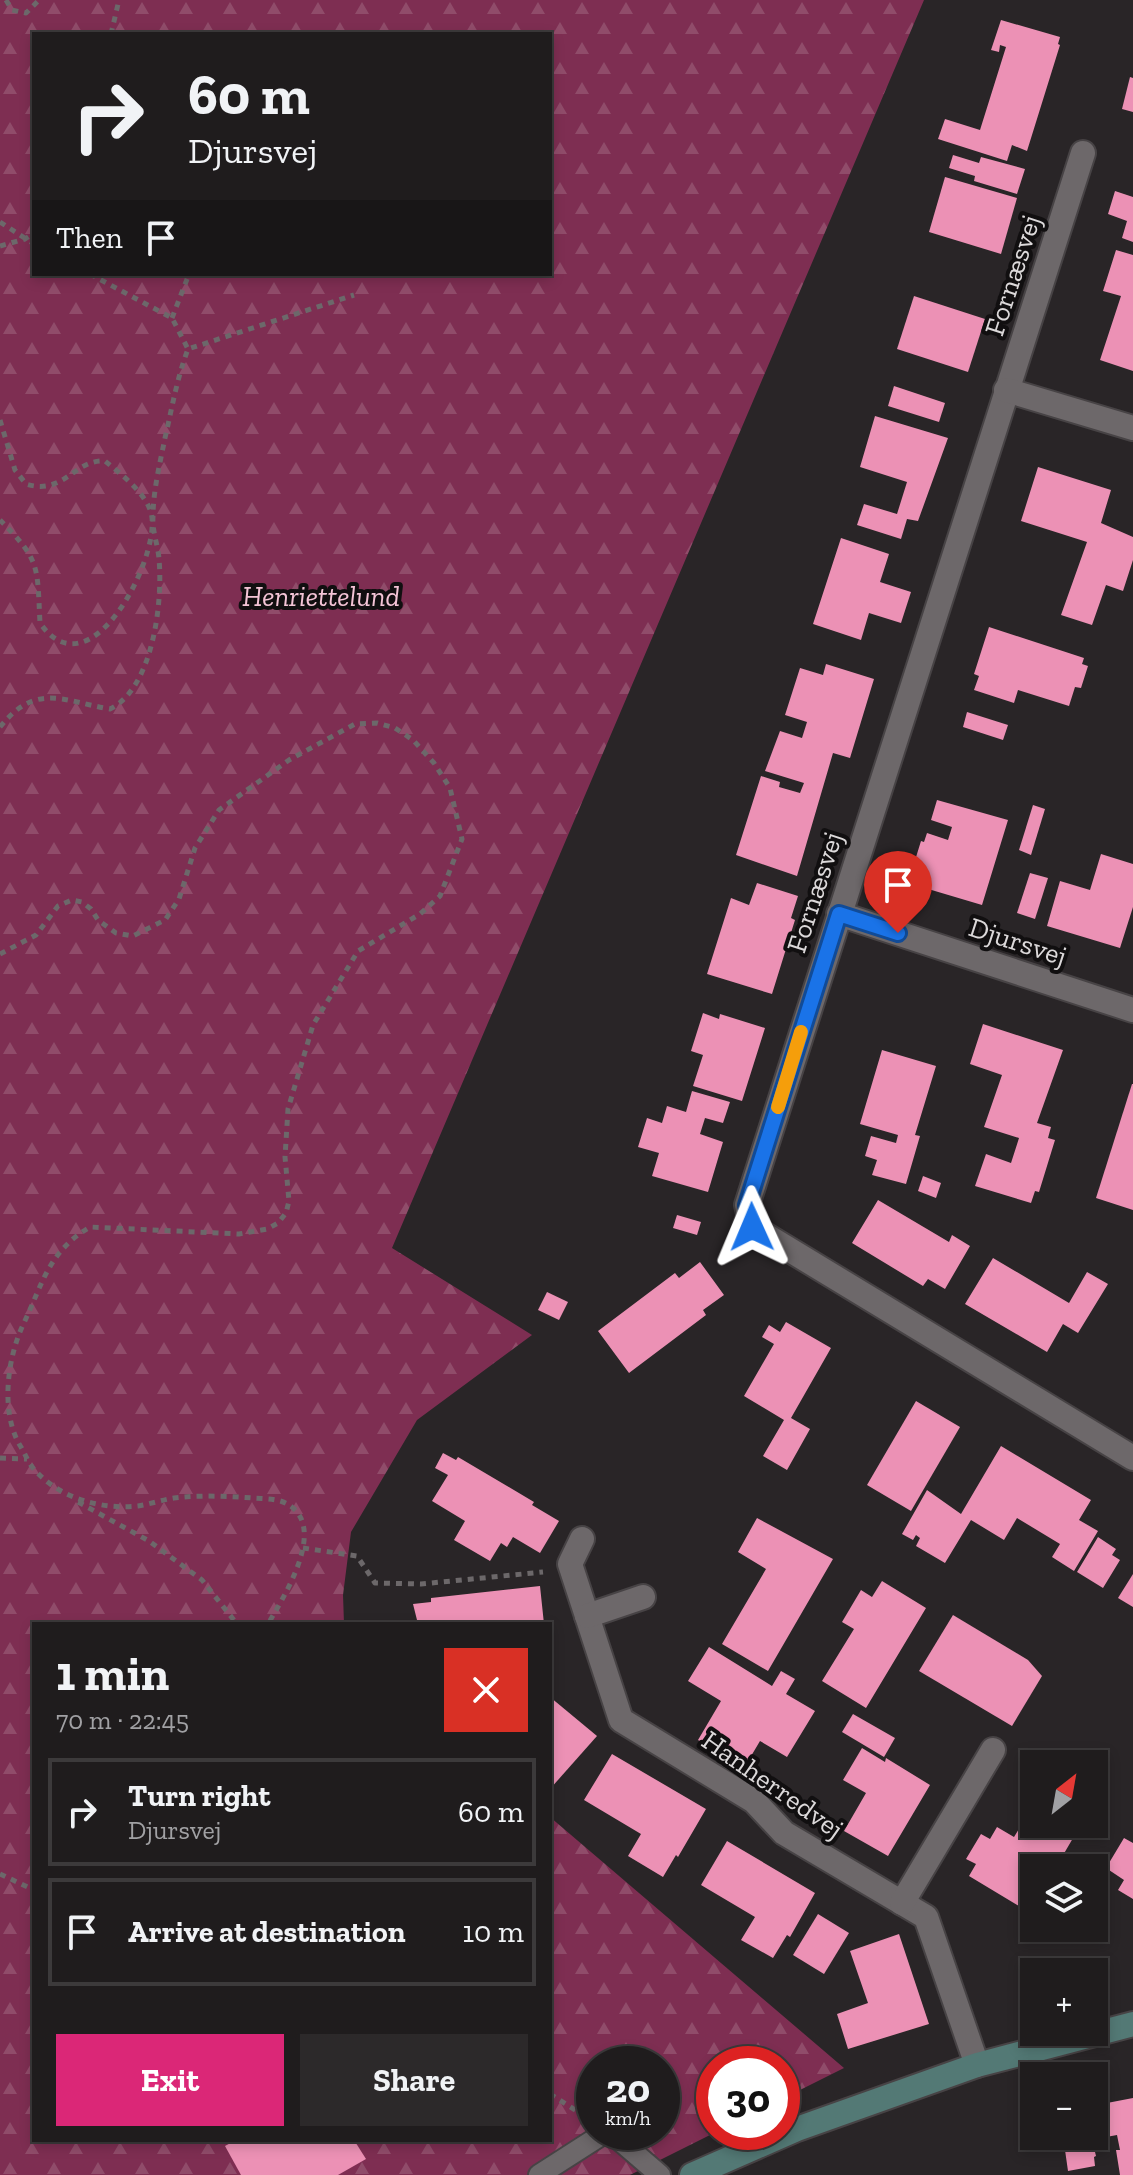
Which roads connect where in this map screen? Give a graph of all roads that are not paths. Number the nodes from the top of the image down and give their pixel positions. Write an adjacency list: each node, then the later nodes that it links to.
1 (1083, 153): 2 (street, Fornæsvej)
2 (1006, 390): 3 (street); 4 (street, Fornæsvej)
3 (1133, 428)
4 (839, 914): 5 (street, Djursvej); 6 (street, Fornæsvej)
5 (1133, 1010)
6 (1133, 1458)
7 (582, 1539): 9 (street, Hanherredvej)
8 (643, 1597): 9 (street)
9 (587, 1616): 11 (street, Hanherredvej)
10 (993, 1750): 11 (street)
11 (902, 1903): 13 (street, Hanherredvej)
12 (1133, 2024): 13 (street)
13 (977, 2065): 18 (street)
14 (579, 2150): 16 (lane)
15 (630, 2150): 17 (lane)
16 (539, 2175)
17 (660, 2175)
18 (692, 2175)

